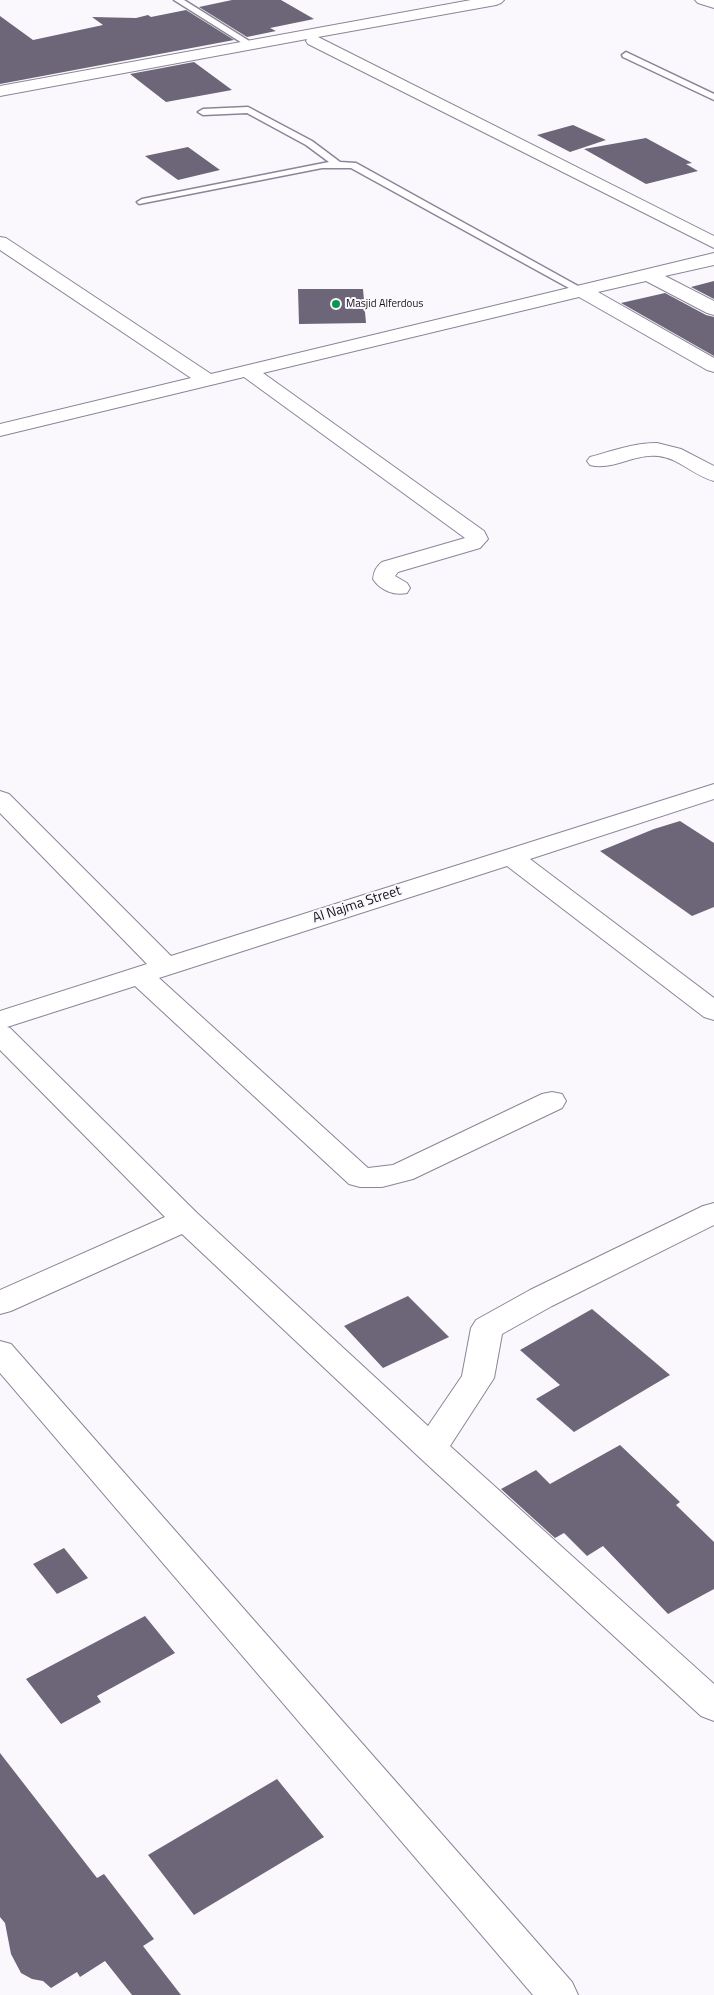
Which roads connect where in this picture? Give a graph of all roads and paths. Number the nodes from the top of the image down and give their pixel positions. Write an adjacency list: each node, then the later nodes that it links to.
1 (178, 0): 6 (lane)
2 (496, 0): 6 (street)
3 (703, 0): 4 (street)
4 (714, 3)
5 (314, 41): 14 (street)
6 (250, 44): 8 (street)
7 (626, 55): 9 (lane)
8 (0, 90)
9 (714, 97)
10 (203, 112): 11 (lane)
11 (337, 164): 12 (lane); 17 (lane)
12 (142, 202)
13 (0, 242): 21 (street)
14 (714, 243)
15 (714, 259): 16 (street)
16 (649, 275): 17 (street); 18 (street)
17 (582, 291): 19 (street); 20 (street)
18 (714, 309)
19 (714, 366)
20 (248, 371): 21 (street); 25 (street)
21 (207, 380): 22 (street)
22 (0, 430)
23 (597, 461): 24 (street)
24 (714, 475)
25 (399, 588)
26 (714, 791): 28 (street, Al Najma Street)
27 (0, 799): 29 (street)
28 (510, 856): 29 (street, Al Najma Street); 30 (street)
29 (153, 971): 31 (street, Al Najma Street); 33 (street)
30 (714, 1011)
31 (0, 1020)
32 (0, 1034): 35 (street)
33 (552, 1101)
34 (714, 1213): 38 (street)
35 (186, 1220): 36 (street); 38 (street)
36 (0, 1303)
37 (0, 1352): 40 (street)
38 (431, 1448): 39 (street)
39 (714, 1706)
40 (558, 1995)

